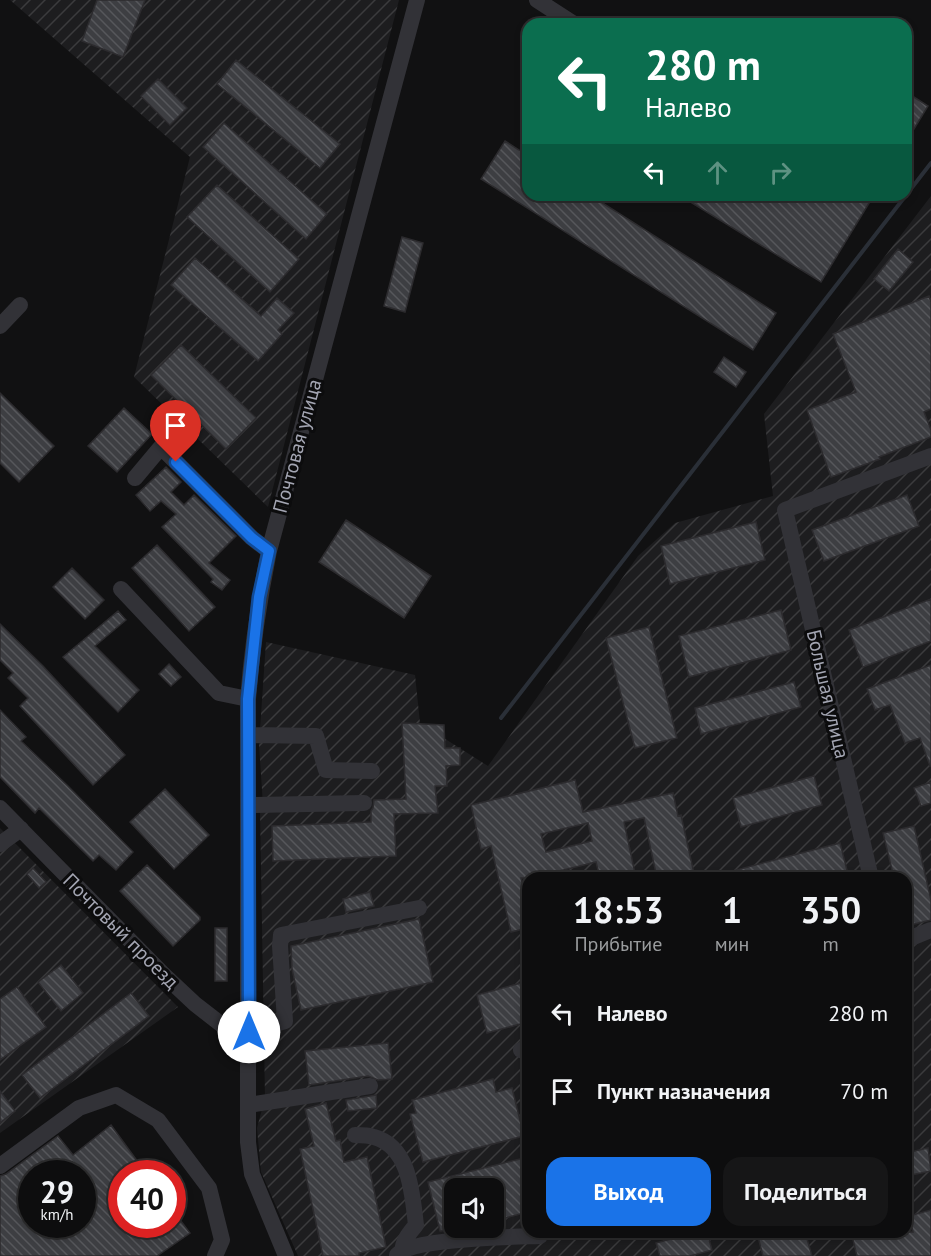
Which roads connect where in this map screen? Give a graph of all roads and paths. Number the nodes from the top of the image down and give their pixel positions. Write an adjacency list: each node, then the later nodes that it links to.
1 (417, 0): 8 (street, Почтовая улица)
2 (537, 0): 3 (street)
3 (565, 18)
4 (20, 305): 5 (street)
5 (0, 326)
6 (931, 456): 18 (street, Большая улица)
7 (135, 478): 8 (street)
8 (269, 551): 10 (street, Почтовая улица)
9 (121, 589): 10 (street)
10 (248, 699): 11 (street, Почтовая улица)
11 (248, 735): 12 (street); 14 (street, Почтовая улица)
12 (372, 771)
13 (363, 803): 14 (street)
14 (248, 805): 22 (street, Почтовая улица)
15 (0, 808): 16 (street, Почтовый проезд)
16 (21, 829): 17 (street); 22 (street, Почтовый проезд)
17 (0, 844)
18 (870, 872)
19 (419, 908): 22 (street)
20 (931, 930): 21 (street)
21 (912, 937)
22 (249, 1039): 24 (street, Почтовая улица)
23 (370, 1086): 24 (street)
24 (249, 1105): 30 (street, Почтовая улица)
25 (355, 1135): 28 (street)
26 (0, 1166): 29 (street)
27 (522, 1237): 28 (street)
28 (400, 1254)
29 (215, 1256)
30 (286, 1256)

